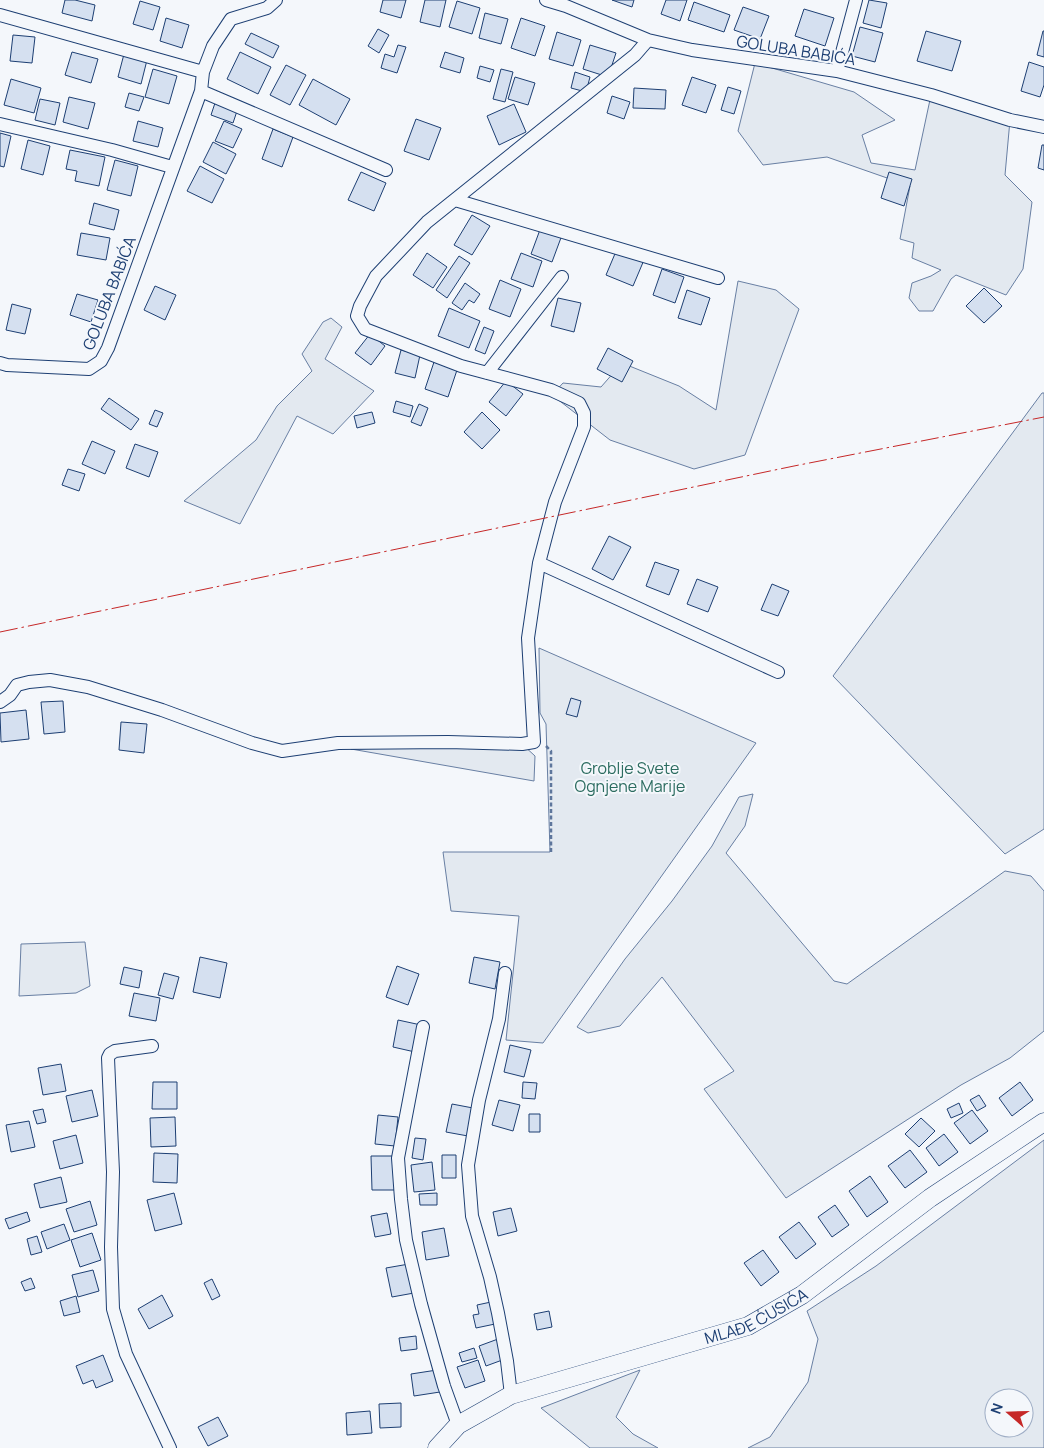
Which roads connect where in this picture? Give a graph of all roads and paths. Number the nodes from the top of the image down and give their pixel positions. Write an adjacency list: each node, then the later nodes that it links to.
1 (276, 0): 7 (street, GOLUBA BABIĆA)
2 (546, 0): 5 (street, GOLUBA BABIĆA)
3 (856, 0): 6 (street)
4 (0, 14): 7 (street)
5 (648, 40): 6 (street, GOLUBA BABIĆA); 13 (street)
6 (837, 71): 10 (street, GOLUBA BABIĆA)
7 (204, 72): 8 (street, GOLUBA BABIĆA)
8 (201, 90): 11 (street, GOLUBA BABIĆA); 12 (street)
9 (0, 124): 11 (street)
10 (1044, 127)
11 (172, 168): 16 (street, GOLUBA BABIĆA)
12 (386, 170)
13 (455, 200): 15 (street); 17 (street)
14 (562, 277): 17 (street)
15 (718, 278)
16 (0, 363)
17 (487, 374): 18 (street)
18 (539, 563): 19 (street); 21 (street)
19 (778, 672)
20 (0, 702): 21 (street)
21 (534, 734): 22 (path)
22 (551, 852)
23 (505, 973): 27 (street)
24 (424, 1027): 28 (street)
25 (152, 1046): 29 (street)
26 (1044, 1122): 27 (street, MLAĐE ĆUSIĆA)
27 (512, 1395): 28 (street, MLAĐE ĆUSIĆA)
28 (458, 1425): 30 (street, MLAĐE ĆUSIĆA)
29 (170, 1448)
30 (437, 1448)

